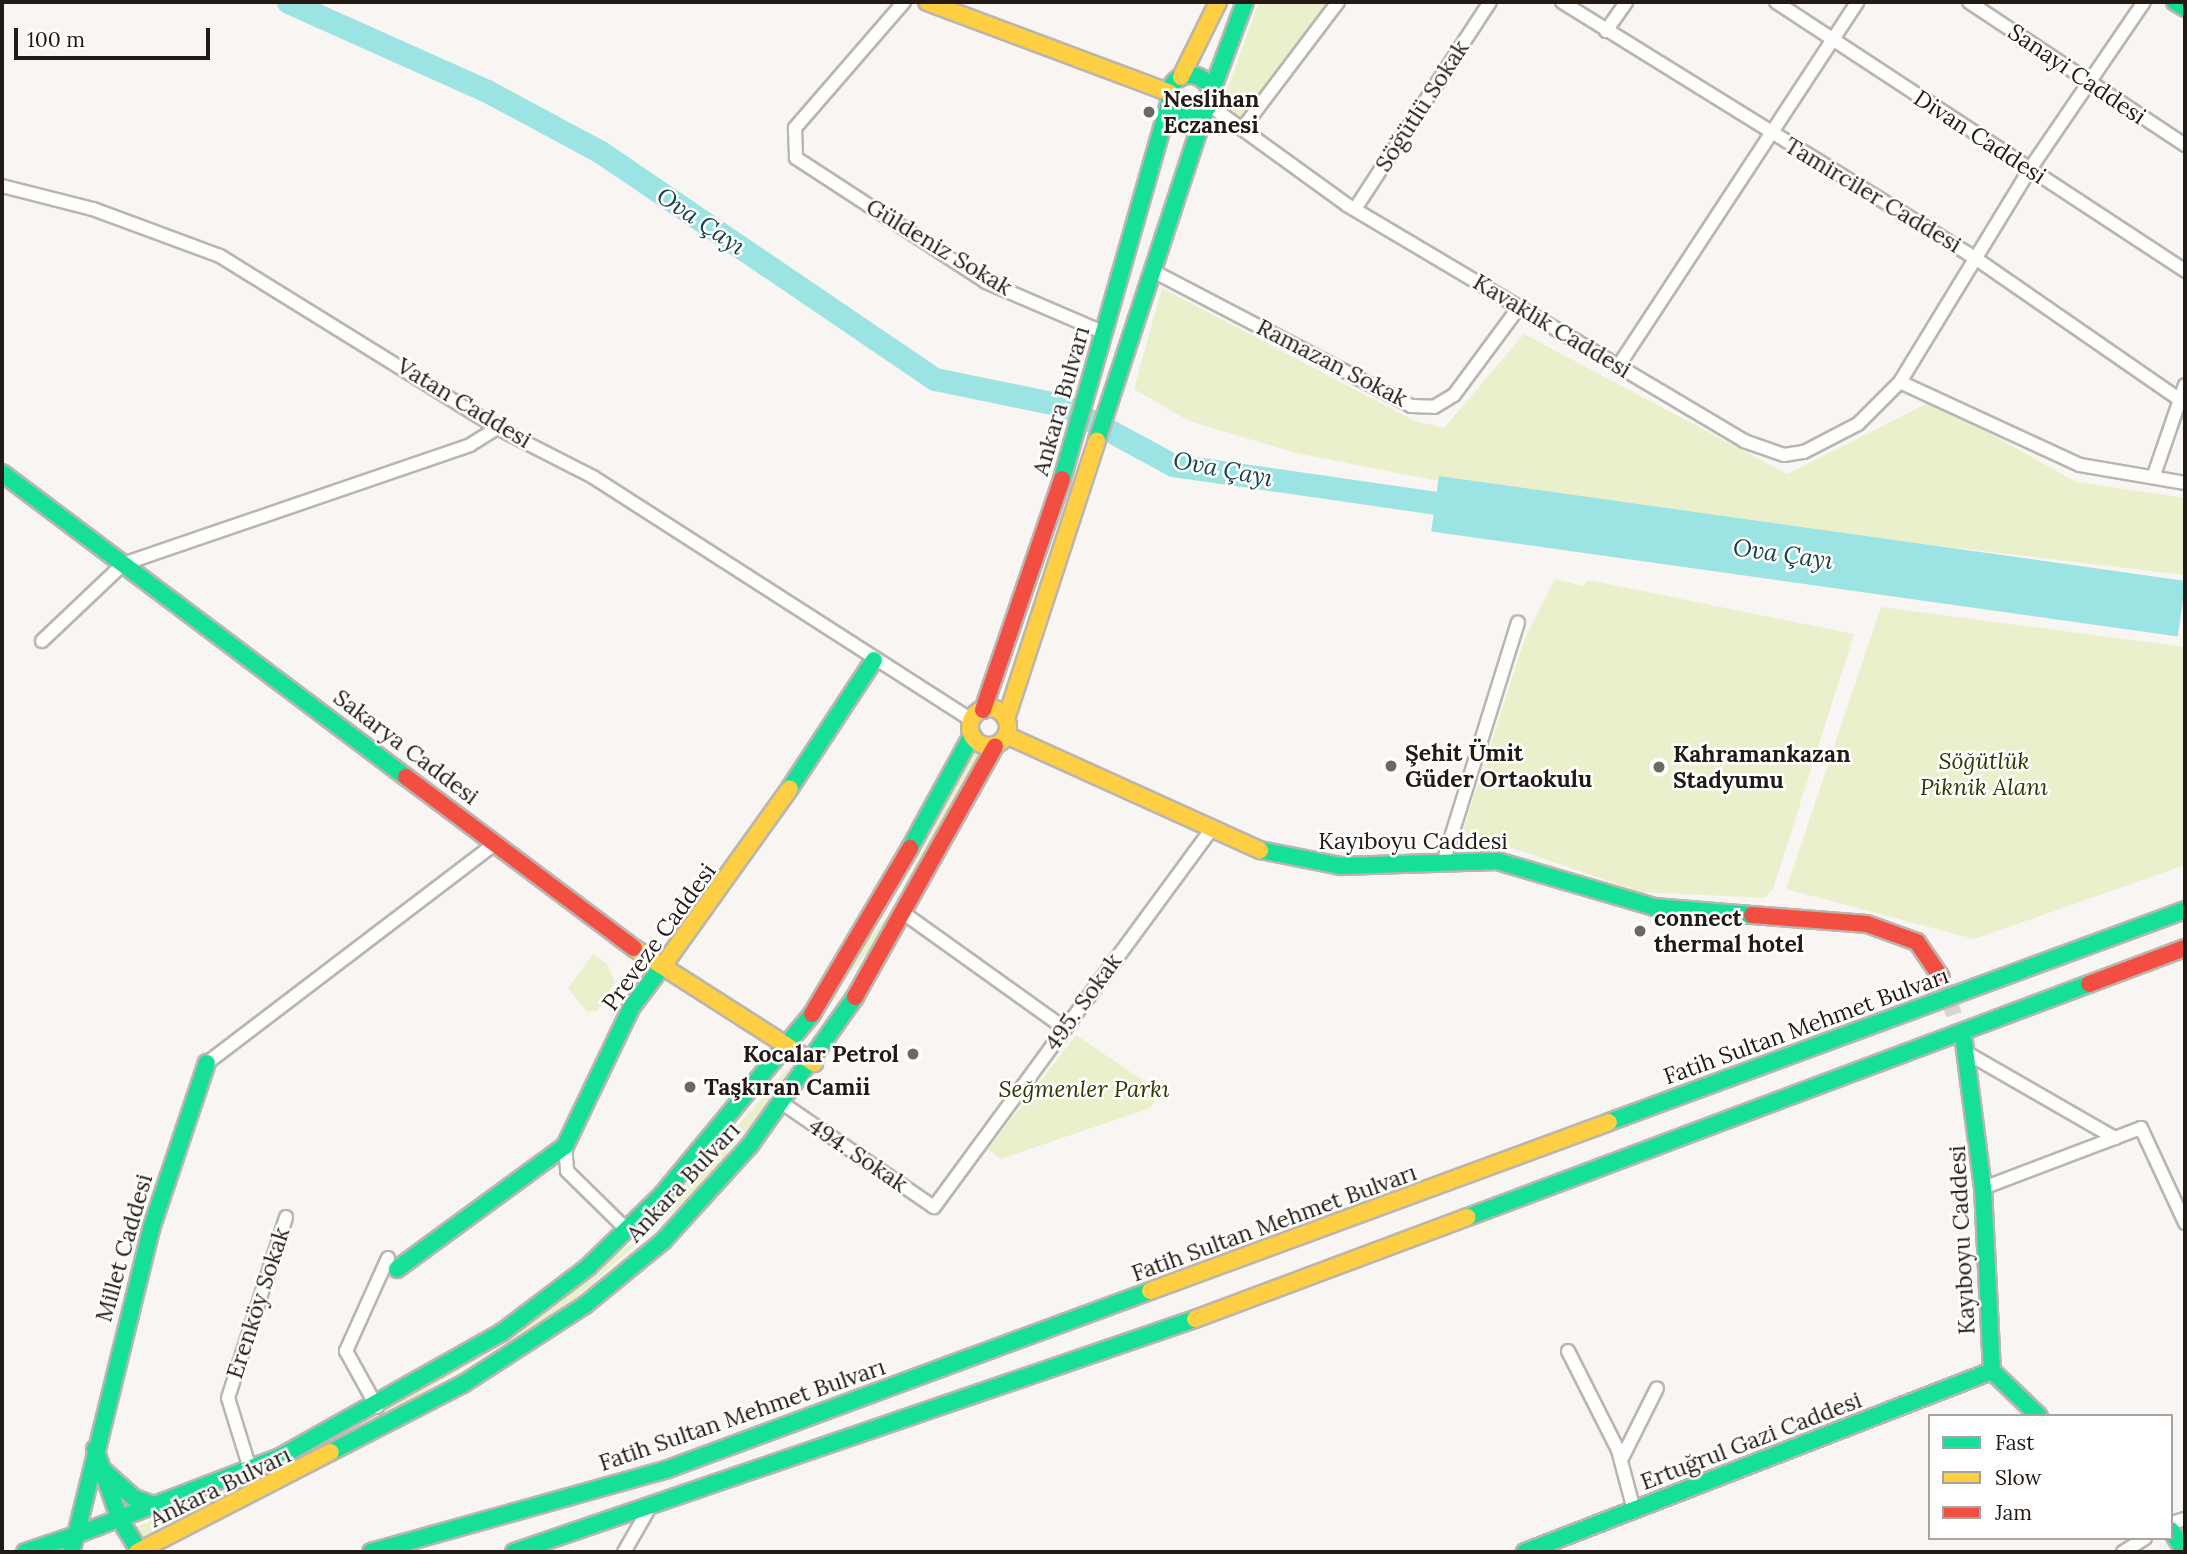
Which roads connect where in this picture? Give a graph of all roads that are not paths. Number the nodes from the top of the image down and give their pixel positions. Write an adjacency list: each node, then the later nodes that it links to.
1 (904, 2): 31 (street, Güldeniz Sokak)
2 (927, 2): 19 (main road)
3 (1219, 2): 17 (main road, Ankara Bulvarı)
4 (1245, 2): 20 (main road)
5 (1338, 2): 21 (street)
6 (1490, 2): 26 (street, Söğütlü Sokak)
7 (1562, 2): 15 (street, Tamirciler Caddesi)
8 (1626, 2): 15 (street)
9 (1776, 2): 16 (street, Divan Caddesi)
10 (1857, 2): 16 (street)
11 (1969, 2): 18 (street, Sanayi Caddesi)
12 (2144, 2): 18 (street, Kavaklık Caddesi)
13 (2175, 2): 14 (main road)
14 (2185, 8)
15 (1606, 31): 22 (street, Tamirciler Caddesi)
16 (1832, 41): 22 (street); 24 (street, Divan Caddesi)
17 (1181, 78): 19 (main road, Ankara Bulvarı); 20 (main road)
18 (2088, 78): 23 (street, Sanayi Caddesi); 24 (street, Kavaklık Caddesi)
19 (1170, 97): 20 (main road); 31 (main road, Ankara Bulvarı)
20 (1208, 103): 21 (street, Kavaklık Caddesi); 28 (main road)
21 (1242, 129): 26 (street, Kavaklık Caddesi)
22 (1768, 131): 27 (street, Tamirciler Caddesi); 32 (street)
23 (2185, 145)
24 (2030, 169): 27 (street, Kavaklık Caddesi); 29 (street, Divan Caddesi)
25 (2, 186): 36 (street, Vatan Caddesi)
26 (1354, 209): 30 (street, Kavaklık Caddesi)
27 (1978, 260): 33 (street, Kavaklık Caddesi); 35 (street, Tamirciler Caddesi)
28 (1151, 270): 30 (street, Ramazan Sokak); 45 (main road, Ankara Bulvarı)
29 (2185, 271)
30 (1519, 307): 32 (street, Kavaklık Caddesi)
31 (1105, 333): 44 (main road, Ankara Bulvarı)
32 (1619, 365): 33 (street, Kavaklık Caddesi)
33 (1900, 382): 38 (street)
34 (2185, 385): 35 (street)
35 (2177, 398): 38 (street)
36 (496, 428): 40 (street); 43 (street, Vatan Caddesi)
37 (2, 472): 40 (main road, Sakarya Caddesi)
38 (2154, 475): 39 (street)
39 (2185, 483)
40 (123, 564): 42 (street); 47 (main road, Sakarya Caddesi)
41 (1518, 622): 48 (street)
42 (43, 641)
43 (874, 660): 44 (street, Vatan Caddesi); 53 (main road, Preveze Caddesi)
44 (975, 722): 45 (main road); 45 (main road); 49 (main road, Ankara Bulvarı)
45 (1002, 733): 46 (main road, Kayıboyu Caddesi); 51 (main road, Ankara Bulvarı)
46 (1209, 832): 48 (main road, Kayıboyu Caddesi); 55 (street, 495. Sokak)
47 (496, 843): 53 (main road, Sakarya Caddesi); 58 (street)
48 (1443, 863): 54 (main road, Kayıboyu Caddesi)
49 (883, 898): 51 (main road); 56 (main road, Ankara Bulvarı)
50 (2185, 910): 88 (main road, Fatih Sultan Mehmet Bulvarı)
51 (905, 914): 55 (street); 59 (main road, Ankara Bulvarı)
52 (2185, 948): 80 (main road)
53 (664, 970): 56 (main road, Sakarya Caddesi); 62 (main road, Preveze Caddesi)
54 (1941, 977)
55 (1065, 1028): 64 (street, 495. Sokak)
56 (791, 1046): 59 (main road, Sakarya Caddesi); 67 (main road, Ankara Bulvarı)
57 (1965, 1048): 61 (street); 63 (main road, Kayıboyu Caddesi)
58 (207, 1063): 74 (main road, Millet Caddesi)
59 (814, 1063): 60 (main road, Ankara Bulvarı)
60 (782, 1103): 64 (street, 494. Sokak); 87 (main road, Ankara Bulvarı)
61 (2115, 1138): 63 (street); 66 (street)
62 (565, 1146): 67 (street); 68 (main road, Preveze Caddesi)
63 (1983, 1188): 70 (main road, Kayıboyu Caddesi)
64 (934, 1207)
65 (286, 1217): 76 (street, Erenköy Sokak)
66 (2185, 1223)
67 (628, 1231): 72 (main road, Ankara Bulvarı)
68 (392, 1264): 72 (street)
69 (1568, 1351): 75 (street)
70 (1992, 1371): 73 (main road); 79 (main road, Ertuğrul Gazi Caddesi)
71 (1657, 1388): 75 (street)
72 (377, 1407): 76 (main road, Ankara Bulvarı)
73 (2037, 1414)
74 (94, 1449): 77 (main road); 83 (main road, Millet Caddesi)
75 (1621, 1460): 79 (street)
76 (250, 1469): 78 (main road, Ankara Bulvarı)
77 (102, 1470): 78 (main road); 81 (main road)
78 (156, 1506): 81 (main road, Ankara Bulvarı)
79 (1634, 1510): 91 (main road, Ertuğrul Gazi Caddesi)
80 (647, 1512): 89 (main road); 90 (street)
81 (120, 1520): 83 (main road, Ankara Bulvarı); 87 (main road, Ankara Bulvarı)
82 (2173, 1533): 93 (main road)
83 (76, 1535): 85 (main road, Ankara Bulvarı); 86 (main road)
84 (2142, 1540): 92 (street)
85 (25, 1552)
86 (71, 1552)
87 (139, 1552)
88 (371, 1552)
89 (514, 1552)
90 (624, 1552)
91 (1525, 1552)
92 (2123, 1552)
93 (2185, 1552)

